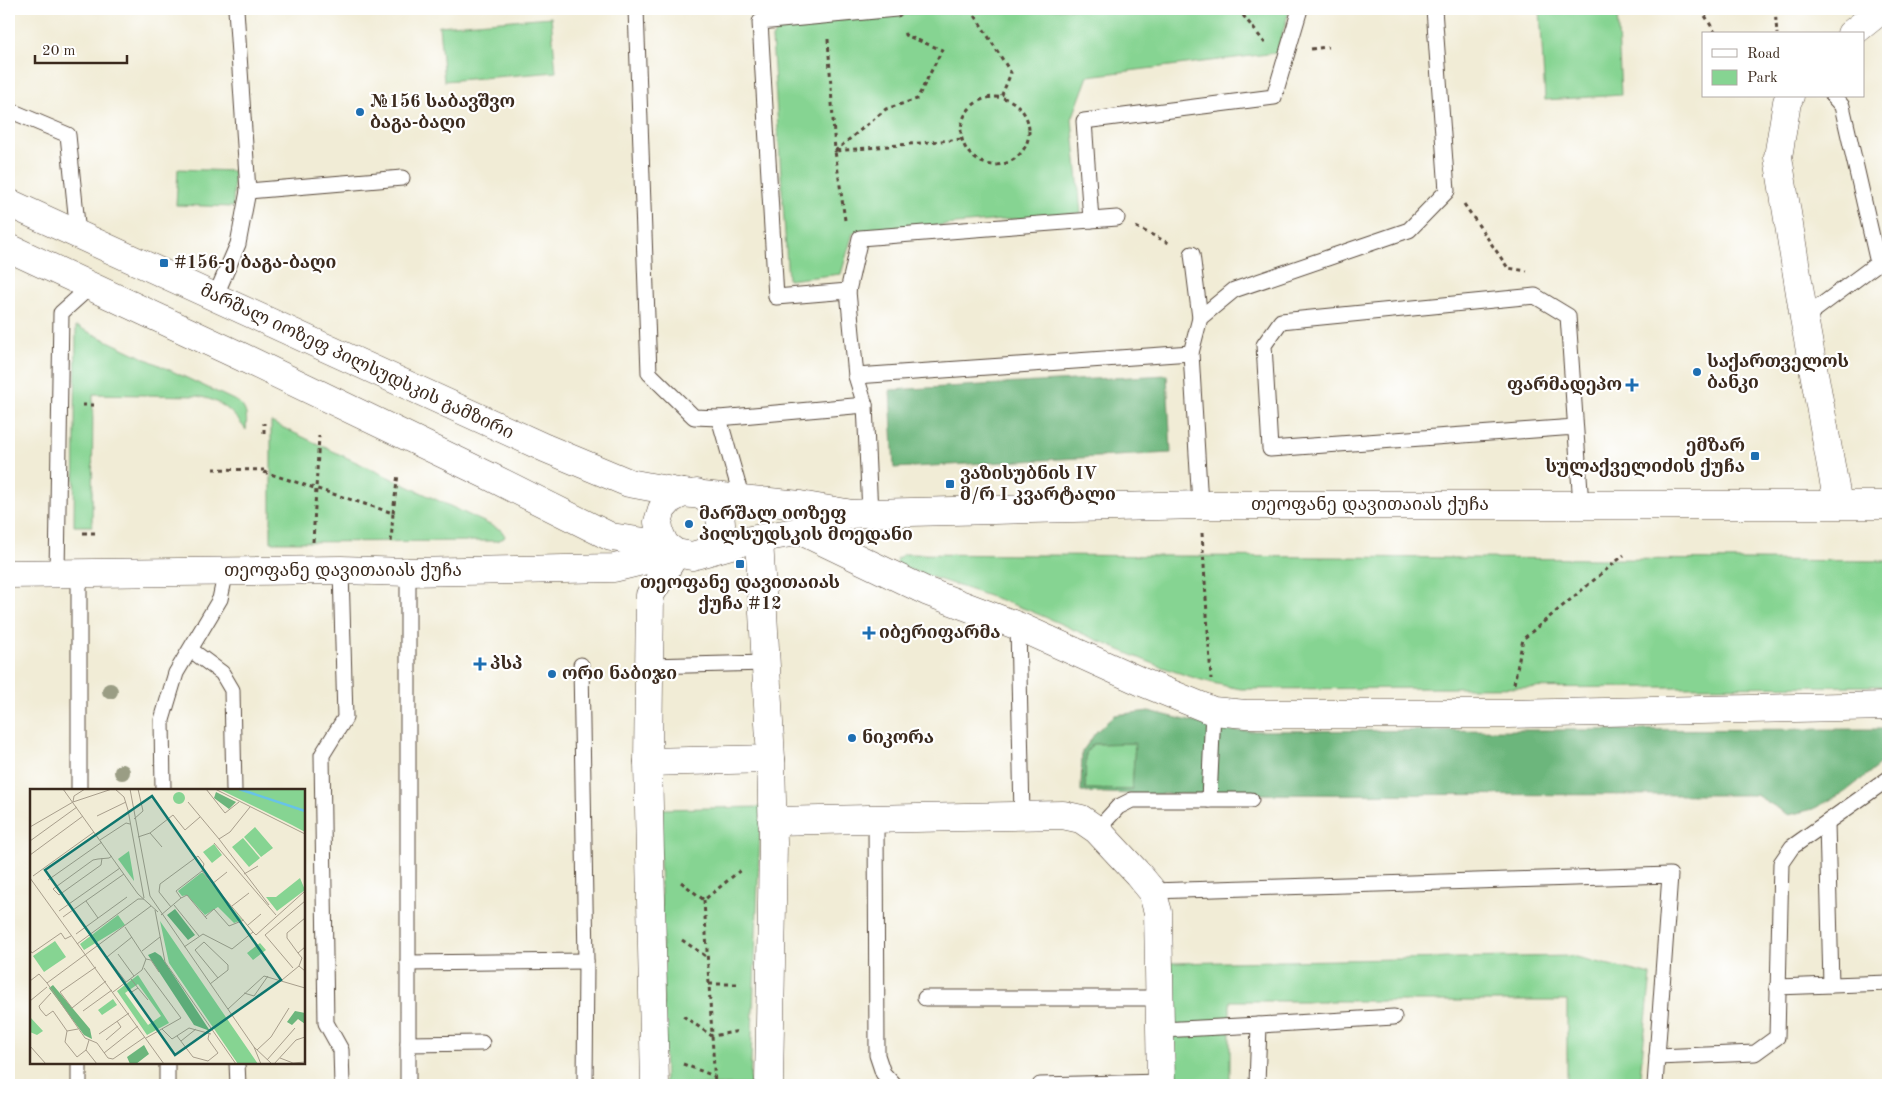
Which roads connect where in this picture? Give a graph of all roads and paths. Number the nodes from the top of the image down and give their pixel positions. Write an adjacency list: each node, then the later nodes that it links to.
1 (236, 9): 24 (lane)
2 (636, 9): 44 (lane)
3 (752, 9): 12 (lane)
4 (896, 9): 11 (lane)
5 (971, 9): 17 (path)
6 (1300, 9): 28 (lane)
7 (1434, 9): 37 (lane)
8 (1701, 9): 14 (path)
9 (1775, 9): 15 (path)
10 (1882, 9): 16 (main road)
11 (827, 16): 12 (lane); 22 (path)
12 (760, 22): 35 (lane)
13 (904, 26): 22 (path)
14 (1715, 32)
15 (1777, 32)
16 (1853, 32)
17 (1001, 97): 21 (path); 21 (path)
18 (1789, 98): 38 (main road)
19 (1835, 98): 38 (lane)
20 (9, 110): 29 (lane)
21 (962, 139): 22 (path)
22 (835, 150): 30 (path)
23 (402, 178): 24 (lane)
24 (248, 191): 36 (lane)
25 (1459, 197): 33 (path)
26 (9, 203): 29 (main road, მარშალ იოზეფ პილსუდსკის გამზირი)
27 (1117, 218): 28 (lane); 32 (path)
28 (1091, 220): 30 (lane)
29 (78, 234): 36 (main road, მარშალ იოზეფ პილსუდსკის გამზირი)
30 (860, 238): 35 (lane)
31 (9, 248): 34 (main road)
32 (1192, 254): 37 (lane)
33 (1534, 272)
34 (91, 286): 66 (main road); 72 (lane)
35 (848, 291): 40 (lane)
36 (215, 297): 52 (main road, მარშალ იოზეფ პილსუდსკის გამზირი)
37 (1200, 318): 39 (lane)
38 (1804, 318): 54 (main road)
39 (1191, 353): 40 (lane); 55 (lane)
40 (856, 376): 43 (lane)
41 (77, 405): 42 (path)
42 (94, 405)
43 (865, 406): 44 (lane); 59 (lane)
44 (719, 418): 53 (lane)
45 (264, 423): 47 (path)
46 (1575, 427): 46 (lane); 56 (lane)
47 (264, 433)
48 (319, 436): 51 (path)
49 (213, 469): 51 (path)
50 (398, 474): 58 (path)
51 (316, 489): 58 (path); 64 (path)
52 (690, 493): 53 (main road, თეოფანე დავითაიას ქუჩა); 66 (main road); 67 (main road)
53 (742, 499): 59 (main road, თეოფანე დავითაიას ქუჩა)
54 (1838, 504): 56 (main road, თეოფანე დავითაიას ქუჩა); 57 (main road, თეოფანე დავითაიას ქუჩა)
55 (1200, 505): 56 (main road, თეოფანე დავითაიას ქუჩა); 59 (main road, თეოფანე დავითაიას ქუჩა); 80 (path)
56 (1581, 505)
57 (1888, 505)
58 (394, 513): 65 (path)
59 (861, 514): 60 (main road, თეოფანე დავითაიას ქუჩა)
60 (800, 531): 63 (main road, თეოფანე დავითაიას ქუჩა); 74 (main road)
61 (83, 533): 62 (path)
62 (95, 533)
63 (759, 540): 67 (main road, თეოფანე დავითაიას ქუჩა); 76 (main road)
64 (313, 548)
65 (390, 548)
66 (671, 549): 67 (main road); 71 (main road, თეოფანე დავითაიას ქუჩა); 78 (main road)
67 (707, 550)
68 (1624, 555): 81 (path)
69 (341, 570): 70 (main road, თეოფანე დავითაიას ქუჩა); 71 (main road, თეოფანე დავითაიას ქუჩა); 121 (lane)
70 (226, 571): 72 (main road, თეოფანე დავითაიას ქუჩა); 75 (lane)
71 (408, 572): 99 (lane)
72 (68, 573): 73 (main road, თეოფანე დავითაიას ქუჩა); 85 (lane)
73 (9, 574)
74 (1018, 626): 80 (main road); 90 (lane)
75 (191, 650): 86 (lane); 87 (lane)
76 (766, 663): 78 (lane); 82 (main road)
77 (581, 665): 98 (lane)
78 (649, 666): 83 (main road)
79 (1888, 706): 81 (main road)
80 (1213, 711): 81 (main road); 88 (lane)
81 (1508, 714)
82 (771, 760): 83 (main road); 94 (main road)
83 (648, 762): 95 (main road)
84 (1888, 779): 92 (lane)
85 (79, 789)
86 (163, 789)
87 (234, 789)
88 (1209, 800): 89 (lane); 93 (lane)
89 (1251, 800)
90 (1022, 816): 91 (main road); 93 (main road)
91 (876, 819): 94 (main road); 127 (lane)
92 (1828, 823): 101 (lane); 102 (lane)
93 (1097, 830): 96 (main road)
94 (772, 832): 97 (path); 108 (main road)
95 (650, 860): 97 (path); 103 (main road)
96 (1152, 891): 105 (main road); 113 (lane)
97 (704, 900): 110 (path)
98 (586, 961): 99 (lane); 123 (lane)
99 (408, 963): 112 (lane)
100 (1888, 983): 101 (lane)
101 (1831, 985): 102 (lane)
102 (1777, 987): 113 (lane)
103 (653, 996): 110 (path); 124 (main road)
104 (925, 998): 105 (lane)
105 (1160, 998): 109 (main road)
106 (1394, 1017): 107 (lane)
107 (1259, 1025): 109 (lane); 129 (lane)
108 (770, 1026): 110 (path); 126 (main road)
109 (1161, 1030): 117 (main road)
110 (712, 1036): 125 (path)
111 (482, 1043): 112 (lane)
112 (408, 1044): 122 (lane)
113 (1656, 1057): 130 (lane)
114 (78, 1064): 118 (lane)
115 (167, 1064): 119 (lane)
116 (238, 1064): 120 (lane)
117 (1161, 1084): 128 (lane)
118 (78, 1085)
119 (167, 1085)
120 (238, 1085)
121 (342, 1085)
122 (408, 1085)
123 (585, 1085)
124 (655, 1085)
125 (715, 1085)
126 (769, 1085)
127 (894, 1085)
128 (1040, 1085)
129 (1257, 1085)
130 (1654, 1085)

